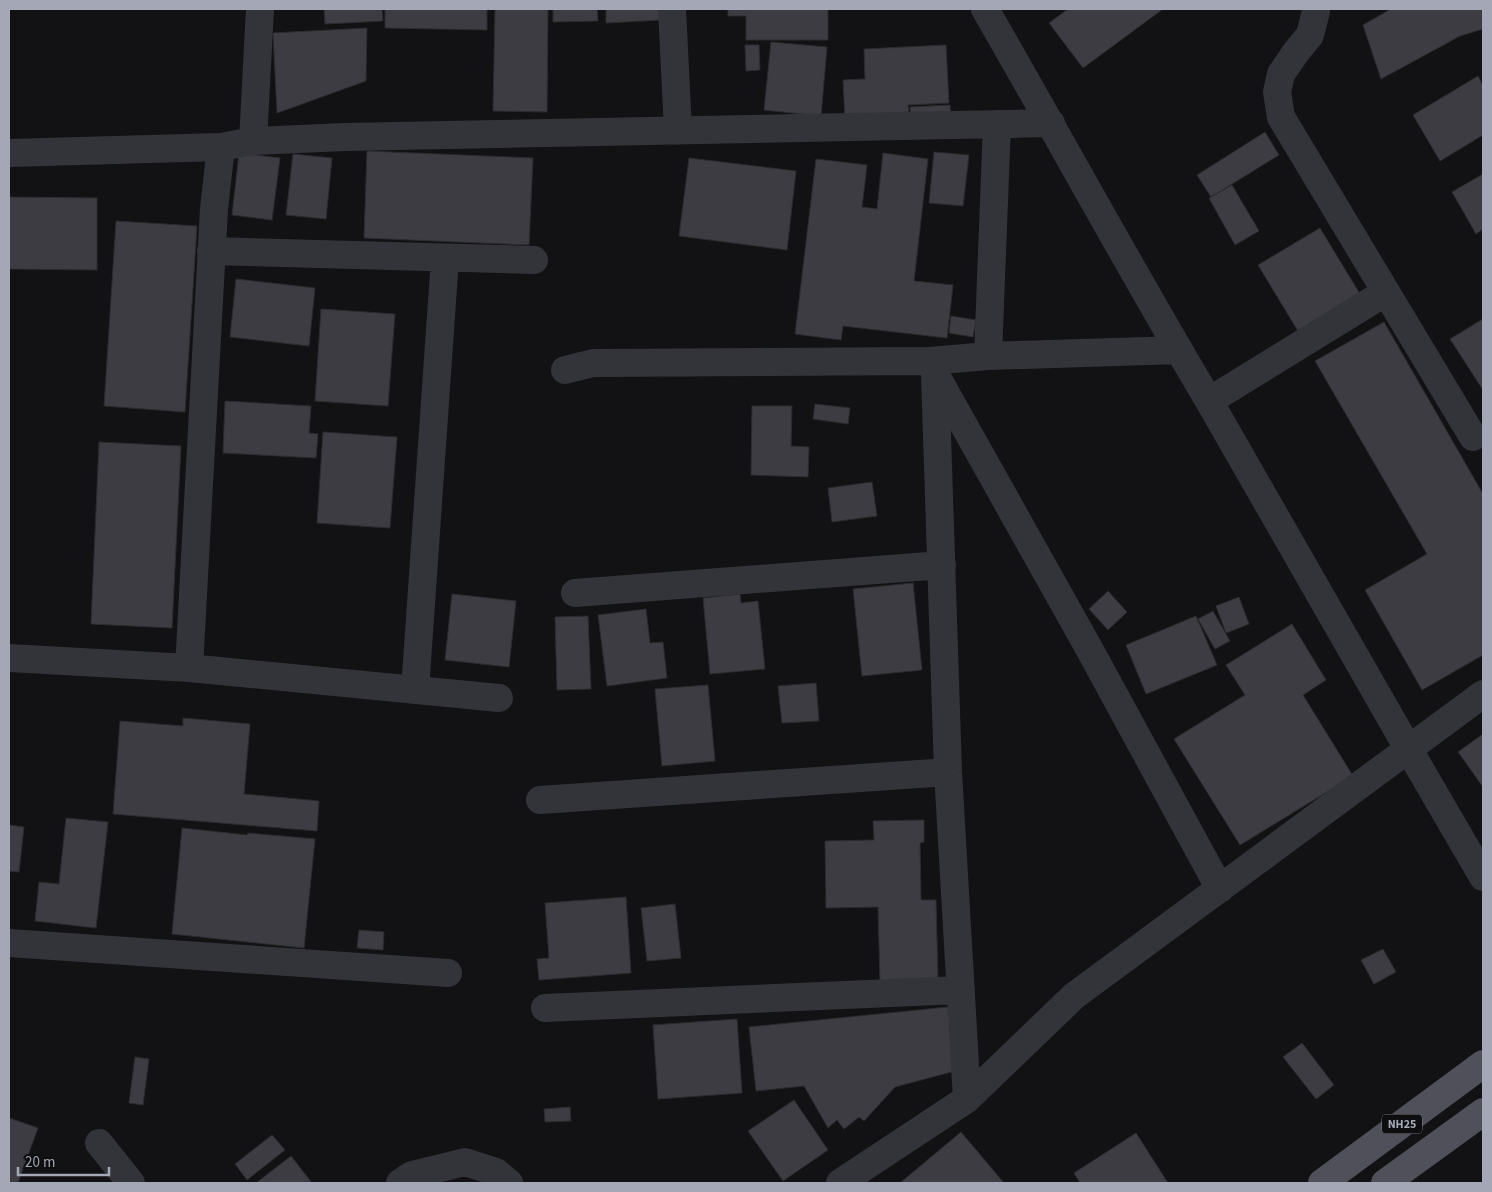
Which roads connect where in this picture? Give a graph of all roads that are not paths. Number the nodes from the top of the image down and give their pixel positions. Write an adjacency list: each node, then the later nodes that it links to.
1 (260, 9): 8 (street)
2 (672, 9): 7 (street)
3 (985, 9): 5 (street)
4 (1316, 9): 14 (street)
5 (1051, 122): 6 (street); 15 (street)
6 (997, 124): 7 (street); 16 (street)
7 (678, 130): 8 (street)
8 (253, 141): 9 (street)
9 (222, 147): 10 (street); 11 (street)
10 (9, 153)
11 (212, 251): 12 (street); 24 (street)
12 (445, 258): 13 (street); 25 (street)
13 (534, 260)
14 (1386, 292): 19 (street); 20 (street)
15 (1179, 350): 16 (street); 19 (street)
16 (988, 356): 17 (street)
17 (932, 368): 18 (street); 21 (street); 32 (street)
18 (565, 370)
19 (1209, 400): 28 (street)
20 (1480, 440)
21 (942, 565): 22 (street); 29 (street)
22 (575, 593)
23 (9, 658): 24 (street)
24 (189, 668): 25 (street)
25 (415, 690): 27 (street)
26 (1483, 694): 28 (street)
27 (499, 698)
28 (1409, 750): 31 (street); 32 (street)
29 (948, 772): 30 (street); 35 (street)
30 (540, 800)
31 (1483, 877)
32 (1220, 889): 38 (street)
33 (9, 943): 34 (street)
34 (448, 974)
35 (961, 990): 36 (street); 38 (street)
36 (545, 1008)
37 (1483, 1064): 45 (main road, NH25)
38 (967, 1100): 44 (street)
39 (1483, 1112): 46 (main road, NH25)
40 (99, 1142): 41 (street)
41 (131, 1183)
42 (400, 1183): 43 (street)
43 (509, 1183)
44 (840, 1183)
45 (1322, 1183)
46 (1385, 1183)

